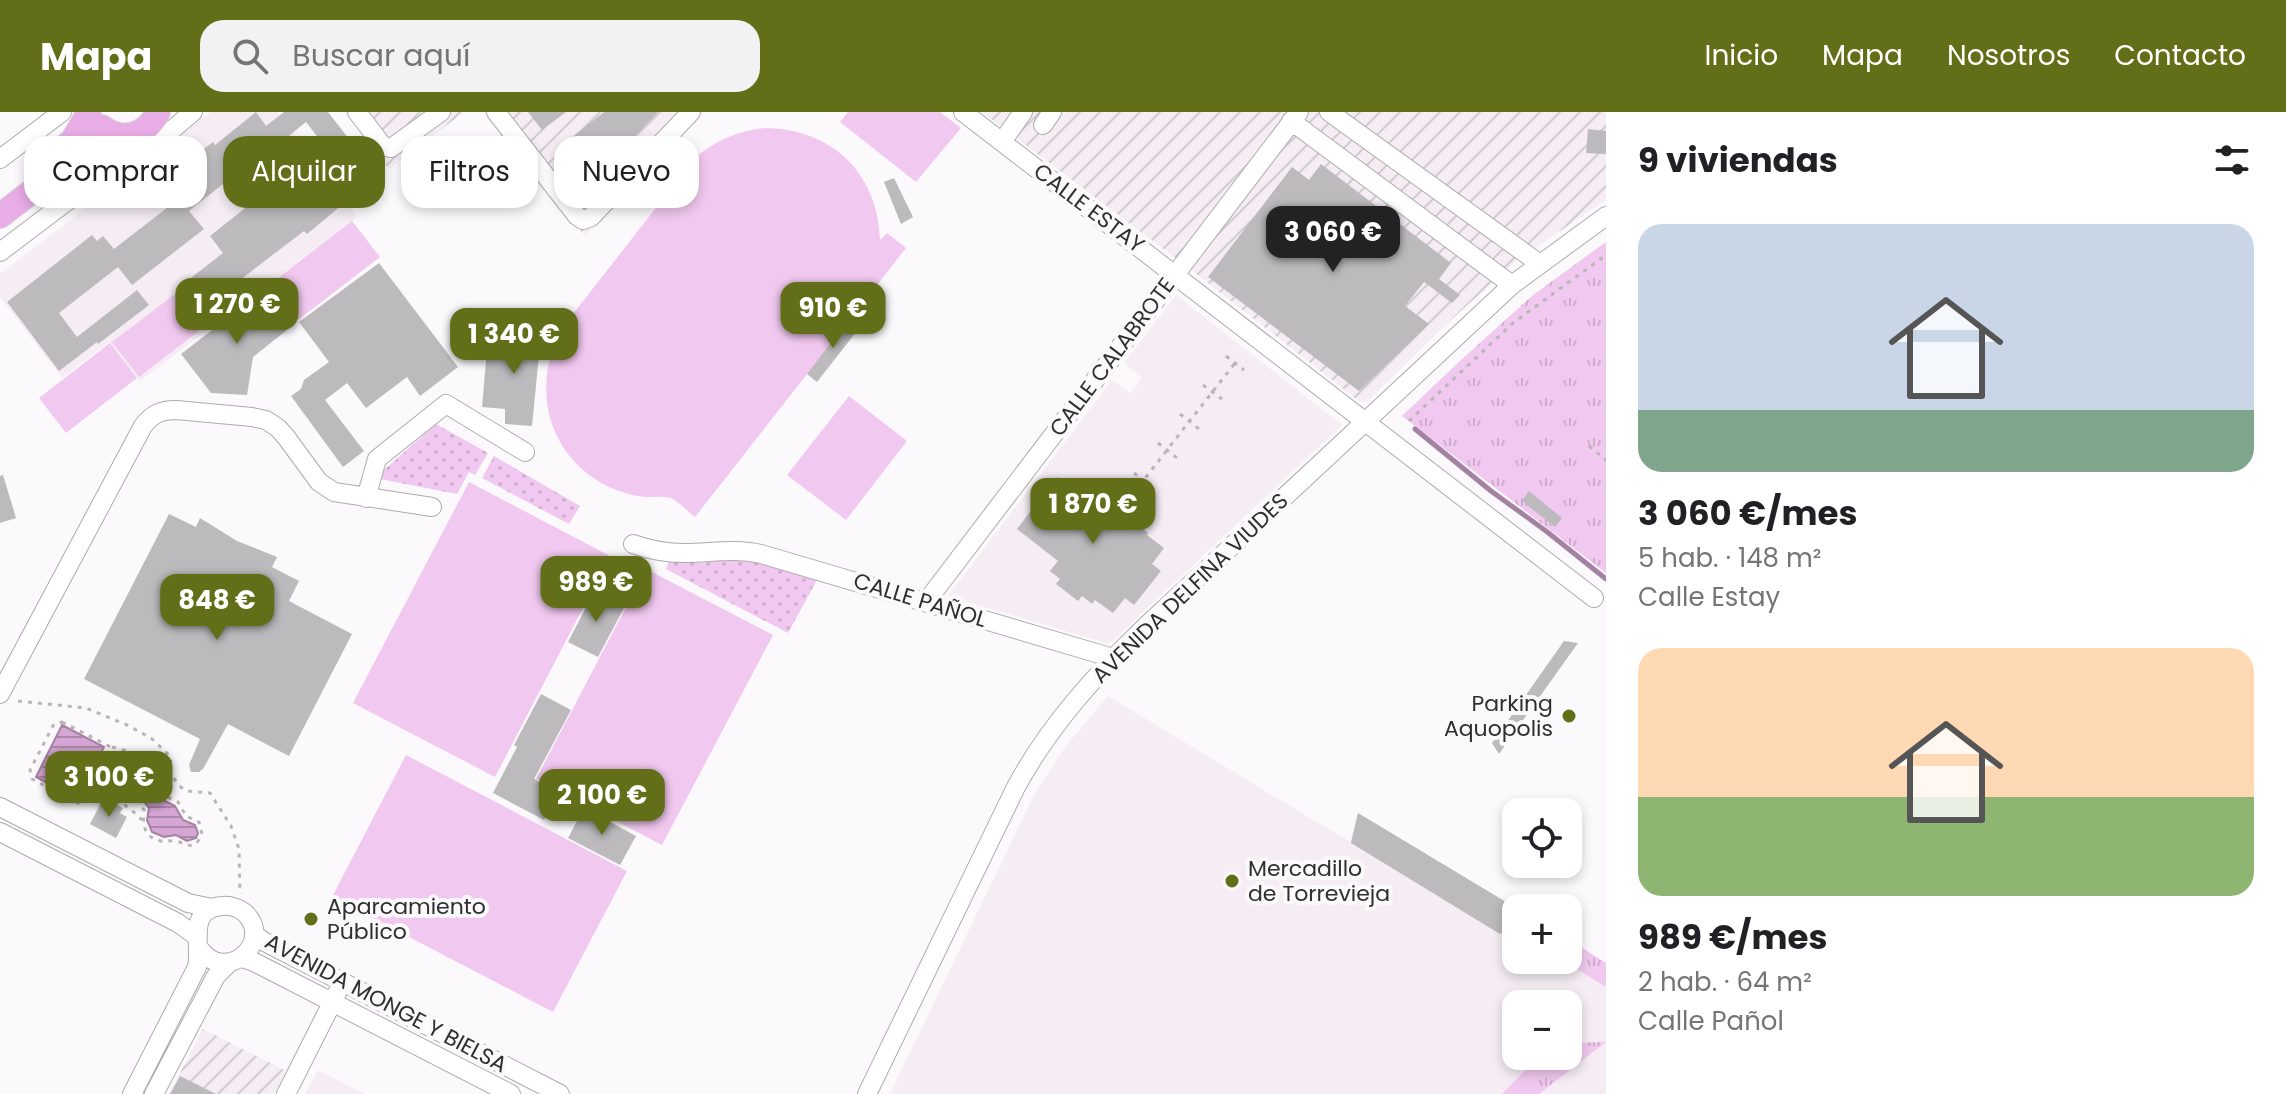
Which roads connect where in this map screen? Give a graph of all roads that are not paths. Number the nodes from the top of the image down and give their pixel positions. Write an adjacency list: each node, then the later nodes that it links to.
1 (62, 112): 15 (street)
2 (91, 112): 13 (main road); 16 (main road)
3 (158, 112): 13 (main road)
4 (193, 112): 19 (street)
5 (357, 112): 6 (street)
6 (441, 112)
7 (496, 112): 8 (street)
8 (691, 112)
9 (963, 112): 14 (street, CALLE ESTAY)
10 (1023, 112): 14 (street)
11 (1329, 112): 20 (street)
12 (1295, 117): 21 (street, CALLE CALABROTE); 22 (street)
13 (113, 134): 17 (main road)
14 (1002, 142): 21 (street, CALLE ESTAY)
15 (0, 159)
16 (0, 198)
17 (0, 216)
18 (1606, 216): 20 (street, AVENIDA DELFINA VIUDES)
19 (0, 252)
20 (1540, 264): 22 (street, AVENIDA DELFINA VIUDES)
21 (1175, 275): 23 (street, CALLE ESTAY); 29 (street, CALLE CALABROTE)
22 (1512, 285): 23 (street, AVENIDA DELFINA VIUDES)
23 (1367, 422): 28 (street, CALLE ESTAY); 30 (street, AVENIDA DELFINA VIUDES)
24 (525, 452): 25 (street)
25 (366, 498): 26 (street); 31 (street)
26 (432, 507)
27 (633, 544): 29 (street, CALLE PAÑOL)
28 (1594, 598)
29 (926, 602): 30 (street, CALLE PAÑOL)
30 (1113, 658): 45 (street, AVENIDA DELFINA VIUDES)
31 (0, 694)
32 (0, 807): 34 (street)
33 (0, 832): 36 (street)
34 (212, 908): 35 (street); 36 (street)
35 (254, 934): 37 (street); 38 (street, AVENIDA MONGE Y BIELSA)
36 (198, 942): 37 (street); 40 (street)
37 (235, 960): 39 (street, AVENIDA MONGE Y BIELSA); 41 (street)
38 (343, 982): 39 (street); 44 (street, AVENIDA MONGE Y BIELSA)
39 (333, 1002): 42 (street); 43 (street, AVENIDA MONGE Y BIELSA)
40 (132, 1094)
41 (154, 1094)
42 (286, 1094)
43 (511, 1094)
44 (560, 1094)
45 (867, 1094)

